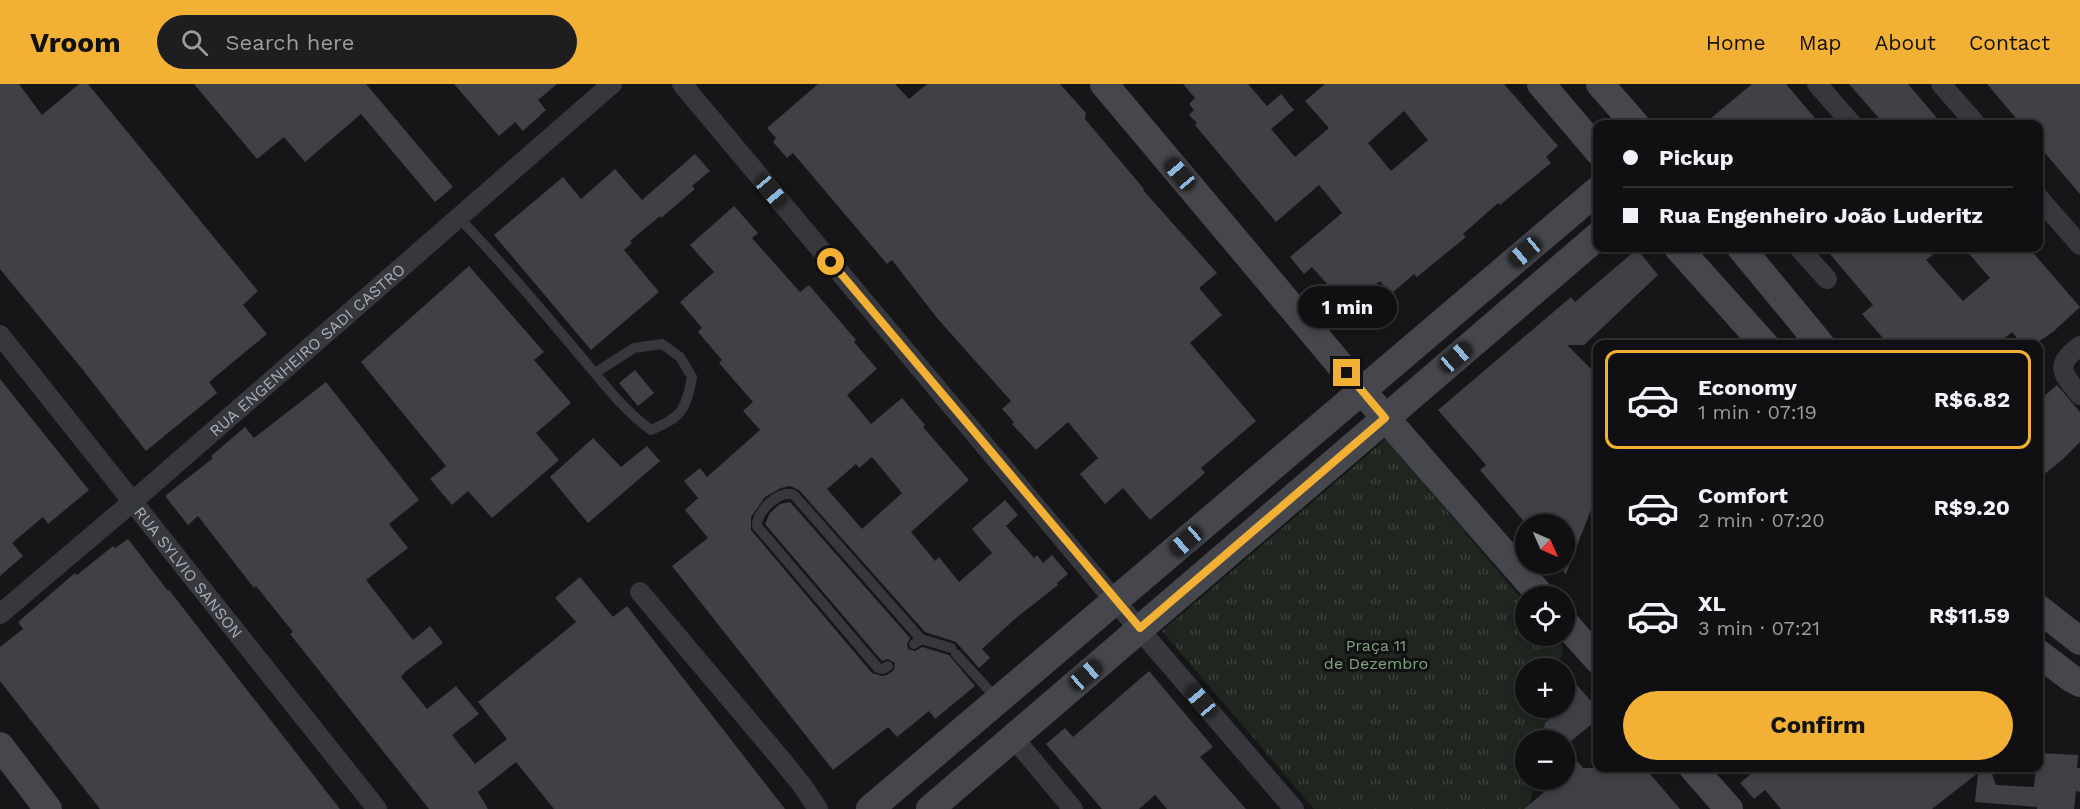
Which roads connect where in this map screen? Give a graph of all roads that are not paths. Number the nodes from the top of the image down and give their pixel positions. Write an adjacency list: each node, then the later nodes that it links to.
1 (612, 84): 14 (street, RUA ENGENHEIRO SADI CASTRO)
2 (682, 84): 32 (street)
3 (1104, 84): 26 (street)
4 (1541, 84): 11 (street)
5 (1600, 84): 8 (street)
6 (1818, 84): 9 (street)
7 (1941, 84): 10 (street)
8 (1631, 120)
9 (1849, 120)
10 (1972, 120)
11 (1593, 145)
12 (1593, 194): 26 (street)
13 (2043, 203): 16 (street)
14 (459, 218): 25 (lane); 29 (street, RUA ENGENHEIRO SADI CASTRO)
15 (1593, 240): 28 (street)
16 (2080, 245)
17 (1682, 252): 22 (street)
18 (1748, 252): 23 (street)
19 (1803, 252): 20 (street)
20 (1827, 279)
21 (0, 335): 29 (street, RUA SYLVIO SANSON)
22 (1761, 340)
23 (1817, 340)
24 (2080, 346): 27 (street)
25 (595, 373): 25 (lane)
26 (1362, 391): 28 (street); 32 (street)
27 (2080, 395)
28 (1385, 418): 30 (street); 35 (street)
29 (131, 502): 34 (street, RUA ENGENHEIRO SADI CASTRO); 47 (street, RUA SYLVIO SANSON)
30 (1532, 586)
31 (640, 592): 48 (street)
32 (1115, 601): 35 (street); 42 (street)
33 (2043, 612): 37 (street)
34 (0, 614)
35 (1140, 628): 43 (street); 52 (street)
36 (1575, 634): 38 (street)
37 (2080, 641)
38 (1593, 654)
39 (2043, 657): 41 (street)
40 (888, 666): 42 (lane)
41 (2080, 683)
42 (998, 700): 49 (street)
43 (1013, 737): 50 (street); 51 (street)
44 (0, 746): 46 (street)
45 (1697, 772): 53 (street)
46 (48, 809)
47 (377, 809)
48 (818, 809)
49 (870, 809)
50 (930, 809)
51 (1073, 809)
52 (1294, 809)
53 (1729, 809)

